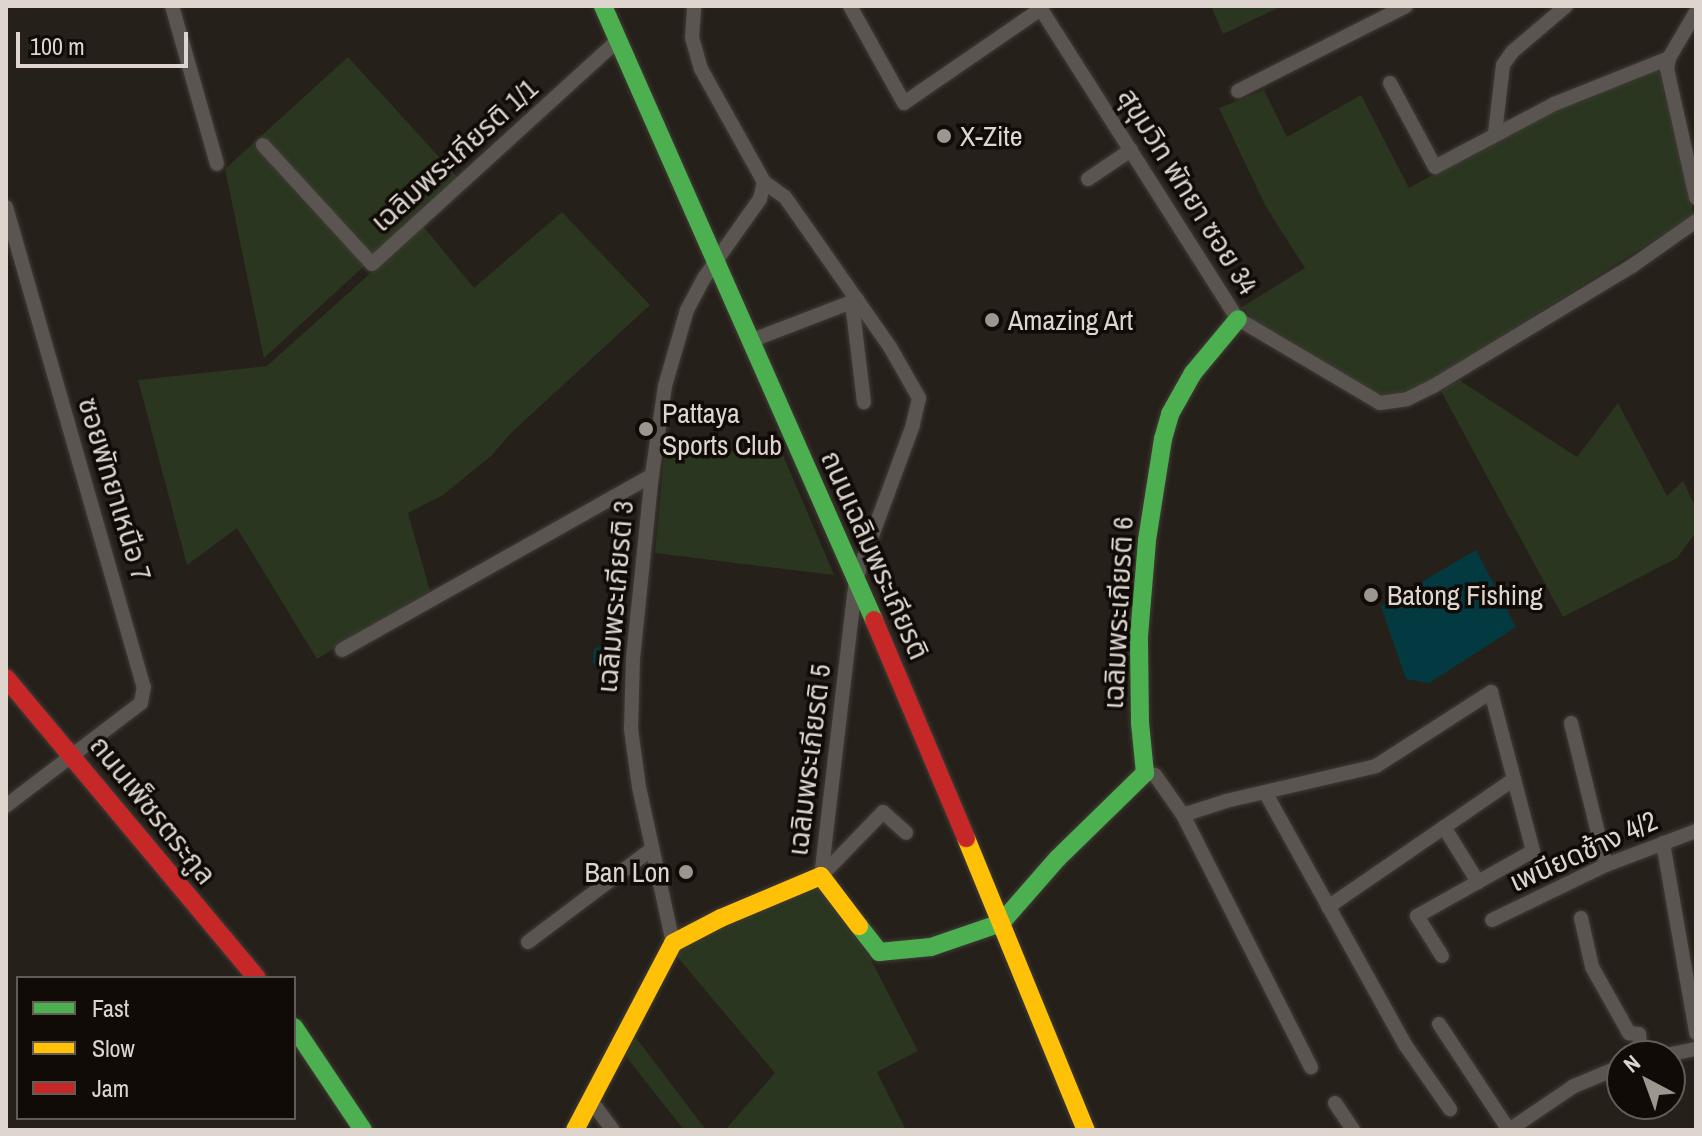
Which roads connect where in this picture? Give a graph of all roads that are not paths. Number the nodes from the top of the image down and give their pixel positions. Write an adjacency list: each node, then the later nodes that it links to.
1 (172, 6): 16 (street)
2 (603, 6): 9 (street, ถนนเฉลิมพระเกียรติ)
3 (694, 6): 18 (street)
4 (850, 6): 7 (street)
5 (1406, 6): 12 (street)
6 (1566, 6): 13 (street)
7 (1040, 8): 15 (street, สุขุมวิท พัทยา ซอย 34)
8 (1696, 12): 10 (street)
9 (618, 40): 14 (street, เฉลิมพระเกียรติ 1/1); 22 (street, ถนนเฉลิมพระเกียรติ)
10 (1669, 58): 13 (street); 19 (street)
11 (1390, 83): 13 (street)
12 (1238, 91)
13 (1495, 133)
14 (263, 145)
15 (1131, 150): 17 (street); 24 (street, สุขุมวิท พัทยา ซอย 34)
16 (217, 164)
17 (1088, 179)
18 (764, 182): 22 (street, เฉลิมพระเกียรติ 3); 23 (street)
19 (1696, 198)
20 (6, 207): 32 (street, ซอยพัทยาเหนือ 7)
21 (1696, 221): 24 (street, สุขุมวิท พัทยา ซอย 34)
22 (716, 263): 25 (street, ถนนเฉลิมพระเกียรติ); 27 (street, เฉลิมพระเกียรติ 3)
23 (854, 302): 25 (street); 26 (street); 28 (street, เฉลิมพระเกียรติ 5)
24 (1238, 319): 33 (street, เฉลิมพระเกียรติ 6)
25 (750, 341): 28 (street, ถนนเฉลิมพระเกียรติ)
26 (864, 402)
27 (652, 475): 29 (street); 42 (street, เฉลิมพระเกียรติ 3)
28 (856, 579): 44 (street, เฉลิมพระเกียรติ 5); 49 (street, ถนนเฉลิมพระเกียรติ)
29 (342, 650)
30 (6, 678): 32 (street, ถนนเพ็ชรตระกูล)
31 (1571, 723): 43 (street)
32 (71, 754): 36 (street, ซอยพัทยาเหนือ 7); 53 (street, ถนนเพ็ชรตระกูล)
33 (1145, 773): 37 (street); 49 (street)
34 (1514, 779): 35 (street); 38 (street); 45 (street)
35 (1265, 792): 37 (street); 46 (street)
36 (6, 806)
37 (1183, 815): 58 (street)
38 (1444, 827): 45 (street); 46 (street)
39 (1696, 831): 41 (street, เพนียดช้าง 4/2)
40 (906, 833): 44 (street, เฉลิมพระเกียรติ 5)
41 (1663, 843): 43 (street, เพนียดช้าง 4/2); 56 (street)
42 (652, 849): 50 (street); 51 (street, เฉลิมพระเกียรติ 3)
43 (1606, 865): 48 (street, เพนียดช้าง 4/2)
44 (821, 876): 49 (street); 51 (street)
45 (1478, 882): 52 (street)
46 (1328, 907): 62 (street)
47 (1581, 918): 57 (street)
48 (1492, 920)
49 (1001, 923): 67 (street, ถนนเฉลิมพระเกียรติ)
50 (528, 942)
51 (673, 943): 60 (street)
52 (1442, 956)
53 (255, 976)
54 (1439, 1024): 69 (street)
55 (296, 1030): 64 (street)
56 (1696, 1033)
57 (1640, 1040)
58 (1311, 1067)
59 (1606, 1073): 63 (street)
60 (591, 1101): 65 (street); 66 (street)
61 (1335, 1103): 68 (street)
62 (1450, 1109)
63 (1528, 1125): 69 (street)
64 (363, 1130)
65 (575, 1130)
66 (613, 1130)
67 (1086, 1130)
68 (1353, 1130)
69 (1509, 1130)

